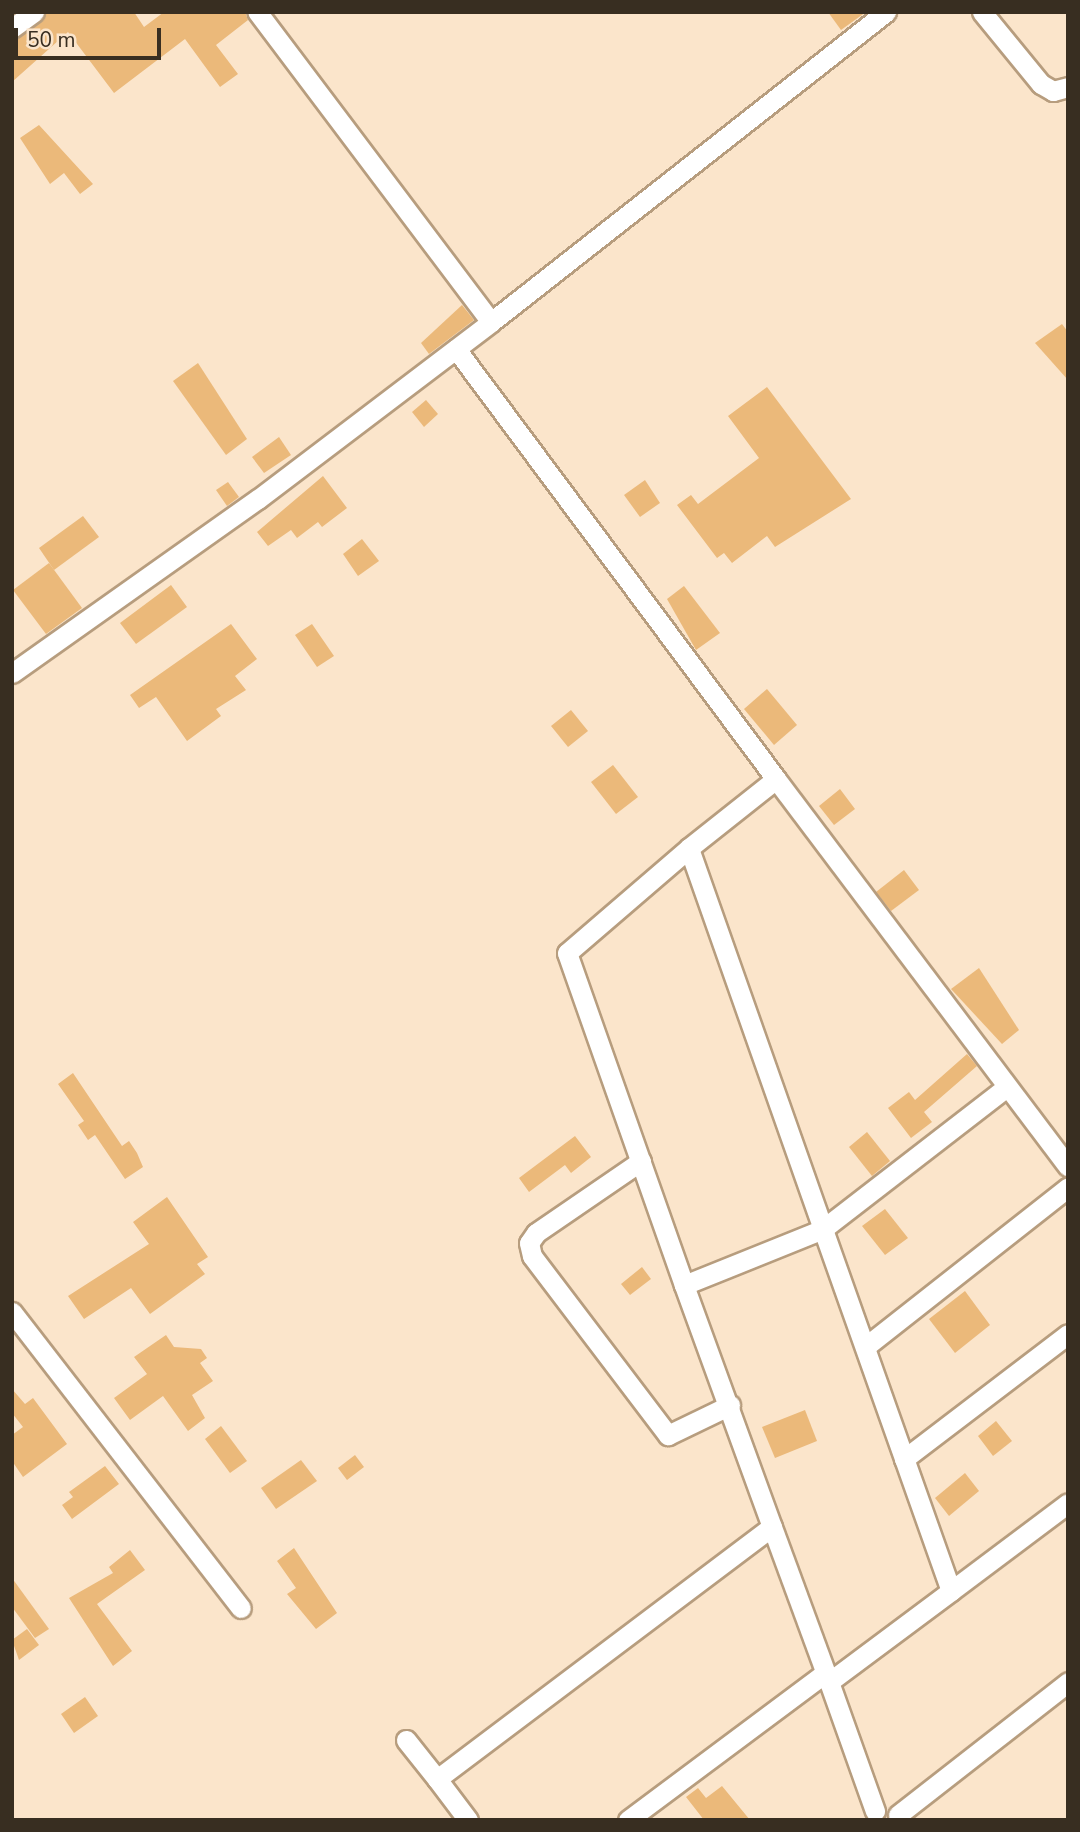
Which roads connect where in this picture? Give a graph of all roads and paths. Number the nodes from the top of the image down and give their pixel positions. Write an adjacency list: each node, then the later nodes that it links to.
1 (34, 12): 5 (street)
2 (257, 12): 7 (street)
3 (886, 12): 7 (street)
4 (982, 12): 6 (street)
5 (12, 29)
6 (1068, 87)
7 (491, 321): 8 (street)
8 (456, 349): 9 (street); 10 (street)
9 (12, 673)
10 (776, 779): 11 (street); 12 (street)
11 (689, 848): 13 (street); 16 (street)
12 (1007, 1087): 14 (street); 16 (street)
13 (641, 1161): 17 (street); 21 (street)
14 (1068, 1166)
15 (1068, 1187): 20 (street)
16 (823, 1229): 17 (street); 20 (street)
17 (684, 1284): 21 (street)
18 (12, 1312): 26 (street)
19 (1068, 1334): 22 (street)
20 (865, 1347): 22 (street)
21 (730, 1405): 24 (street)
22 (904, 1459): 25 (street)
23 (1068, 1503): 25 (street)
24 (772, 1527): 27 (street); 30 (street)
25 (951, 1591): 27 (street)
26 (242, 1608)
27 (827, 1678): 31 (street); 34 (street)
28 (1068, 1682): 32 (street)
29 (406, 1740): 30 (street)
30 (438, 1779): 33 (street)
31 (871, 1815): 32 (street)
32 (899, 1817)
33 (468, 1820)
34 (628, 1820)

